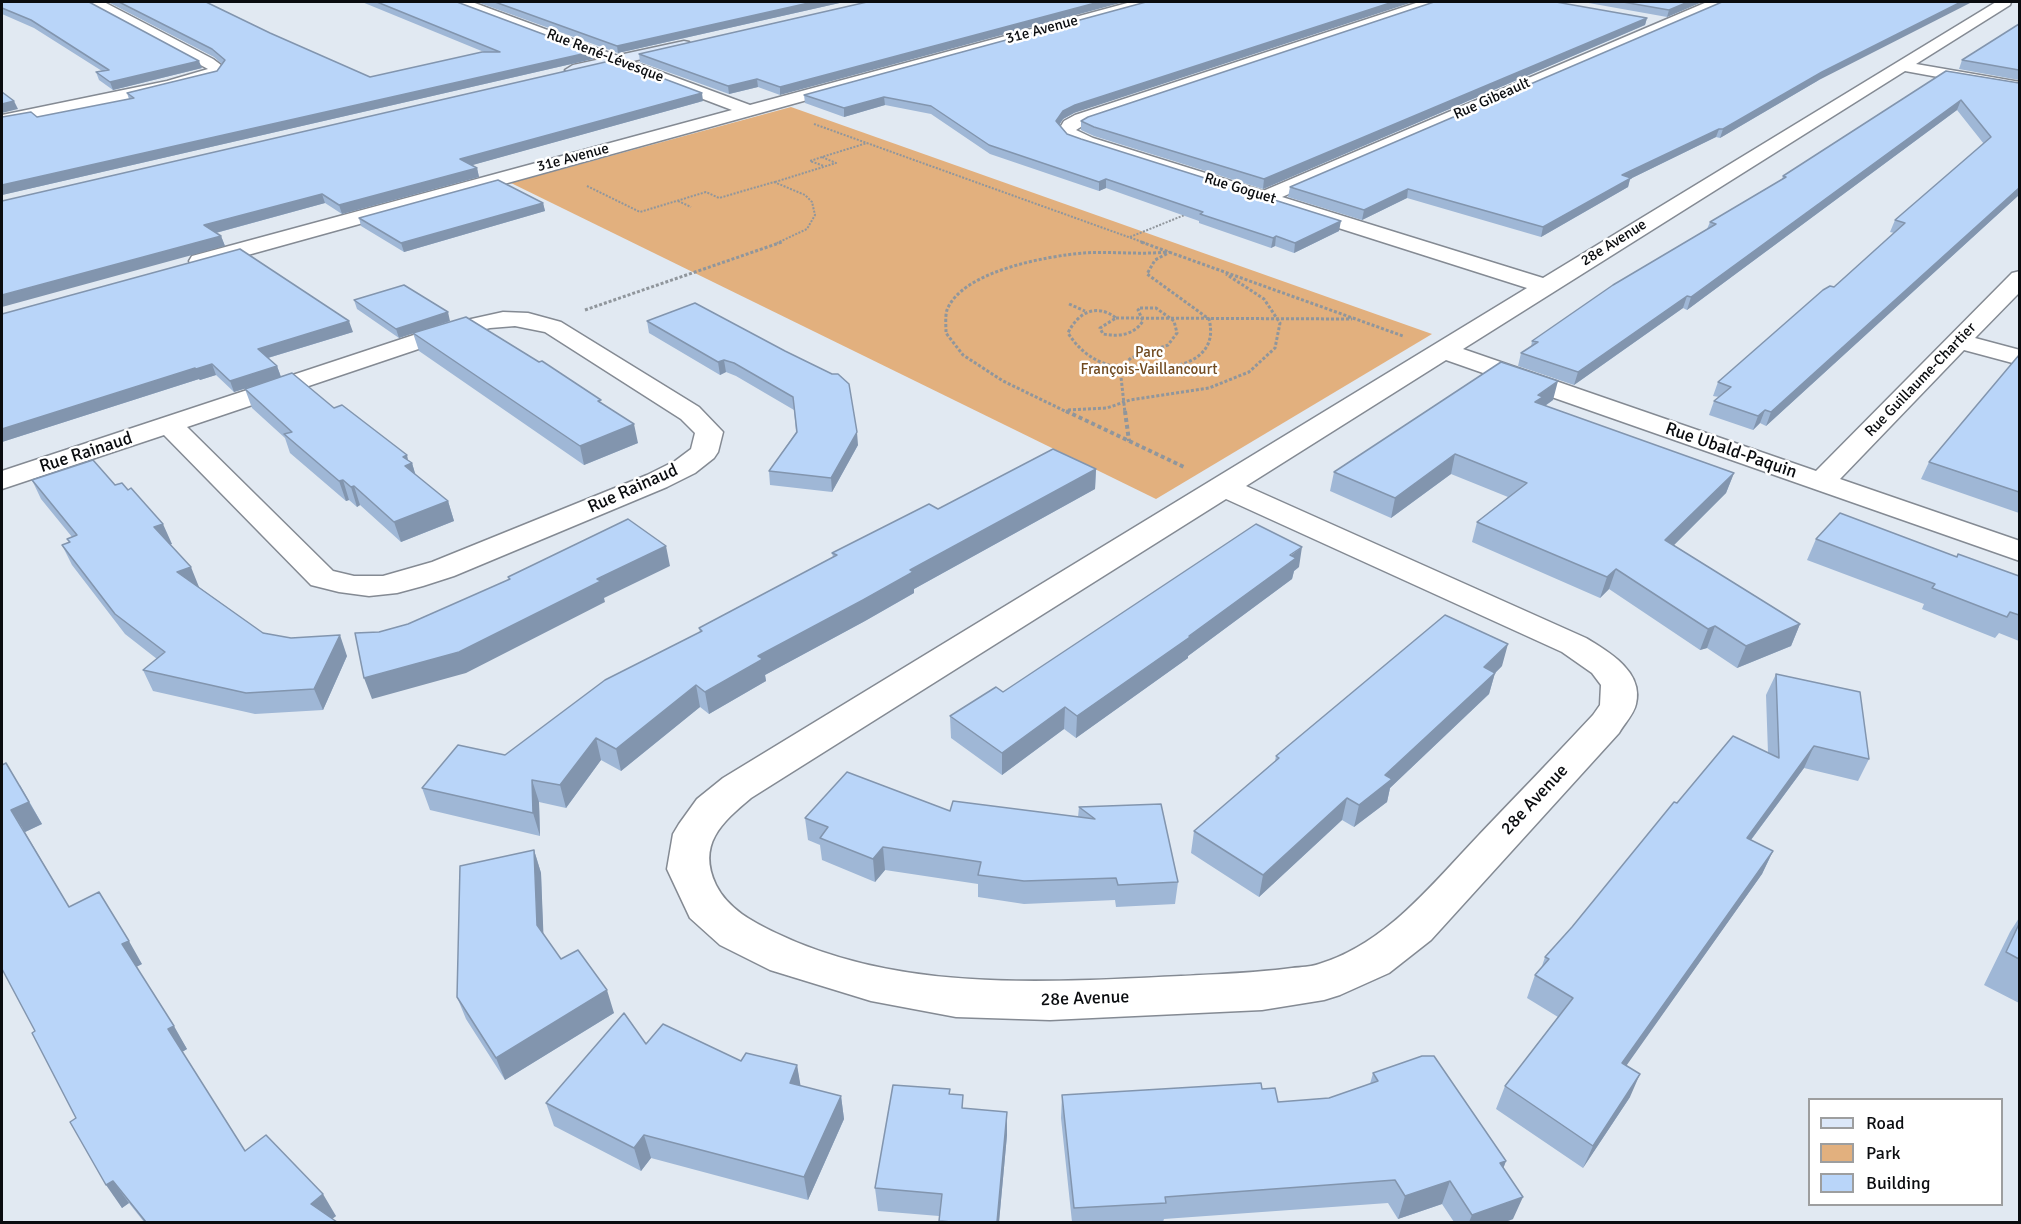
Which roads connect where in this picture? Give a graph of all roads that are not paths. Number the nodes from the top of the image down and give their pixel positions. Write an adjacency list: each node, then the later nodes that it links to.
1 (95, 2): 15 (street)
2 (461, 2): 10 (street, Rue René-Lévesque)
3 (1145, 2): 14 (street, 31e Avenue)
4 (1431, 2): 16 (street, Rue Goguet)
5 (1717, 2): 8 (street, Rue Gibeault)
6 (2005, 2): 11 (street, 28e Avenue)
7 (1645, 18): 8 (street)
8 (1668, 23): 16 (street, Rue Gibeault)
9 (705, 39): 10 (street)
10 (616, 60): 12 (street); 14 (street, Rue René-Lévesque)
11 (1903, 66): 13 (street); 19 (street, 28e Avenue)
12 (559, 74)
13 (2019, 87)
14 (756, 108): 17 (street, 31e Avenue)
15 (2, 120)
16 (1266, 197): 19 (street, Rue Goguet)
17 (183, 266)
18 (2019, 278): 20 (street, Rue Guillaume-Chartier)
19 (1544, 286): 21 (street, 28e Avenue)
20 (1959, 341): 22 (street); 25 (street, Rue Guillaume-Chartier)
21 (1443, 350): 25 (street, Rue Ubald-Paquin); 26 (street, 28e Avenue)
22 (2019, 358)
23 (170, 425): 23 (street, Rue Rainaud); 24 (street, Rue Rainaud)
24 (2, 480)
25 (1821, 482): 27 (street, Rue Ubald-Paquin)
26 (1224, 487): 26 (street, 28e Avenue)
27 (2019, 552)

